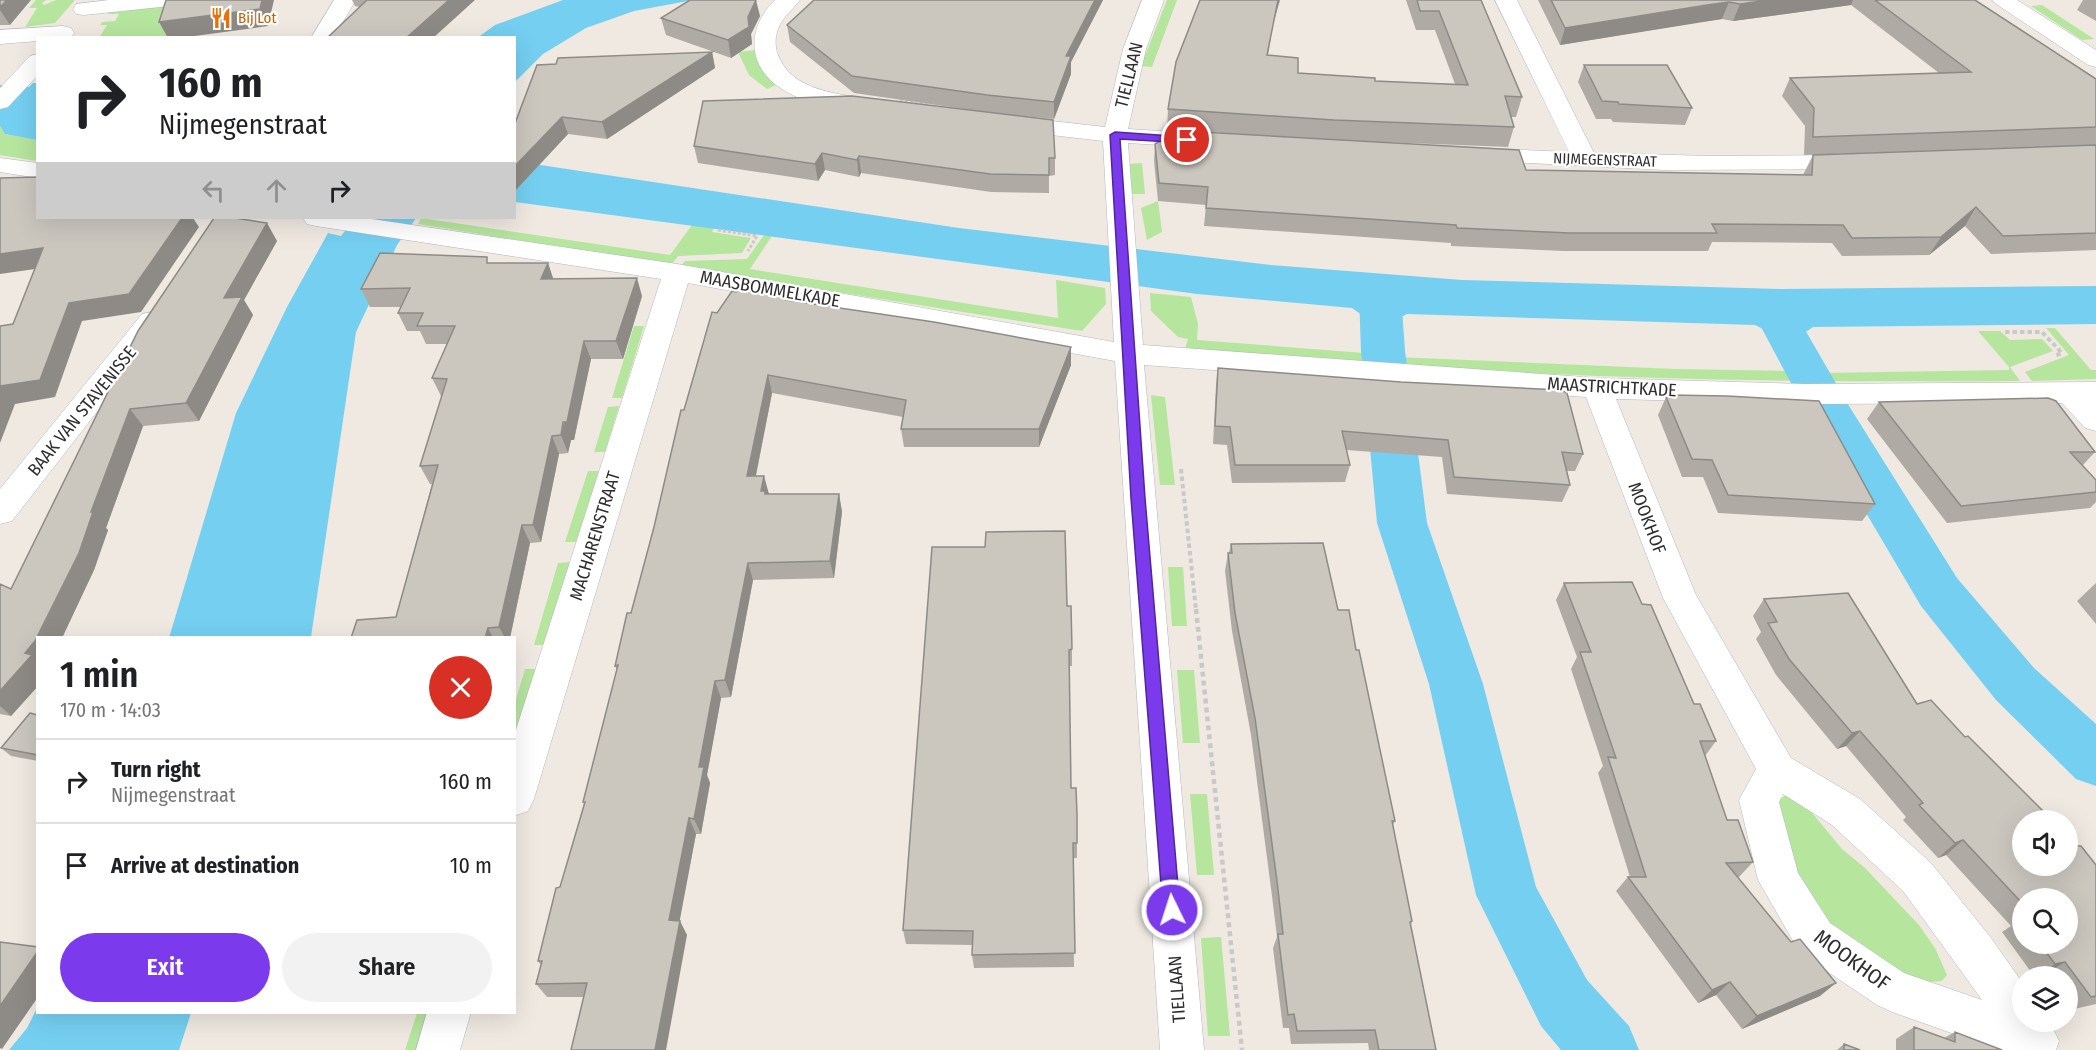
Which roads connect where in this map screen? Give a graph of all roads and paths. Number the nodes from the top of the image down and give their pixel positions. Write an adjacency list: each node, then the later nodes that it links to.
1 (170, 0): 7 (street)
2 (345, 0): 9 (street)
3 (789, 0): 14 (street)
4 (1153, 0): 17 (street, TIELLAAN)
5 (1506, 0): 20 (street)
6 (2003, 0): 11 (street)
7 (87, 4): 8 (street)
8 (61, 35): 10 (street)
9 (323, 36)
10 (0, 37)
11 (2096, 60)
12 (36, 63): 13 (street)
13 (0, 102)
14 (891, 104): 15 (path)
15 (932, 104)
16 (989, 121): 17 (street)
17 (1115, 135): 18 (street); 28 (street, TIELLAAN)
18 (1234, 143)
19 (1459, 154): 20 (street, NIJMEGENSTRAAT)
20 (1585, 160): 21 (street, NIJMEGENSTRAAT)
21 (1870, 162)
22 (0, 165): 23 (street)
23 (36, 171)
24 (329, 219): 25 (street, MAASBOMMELKADE)
25 (677, 273): 28 (street, MAASBOMMELKADE); 36 (street, MACHARENSTRAAT)
26 (170, 295): 34 (street, BAAK VAN STAVENISSE)
27 (2005, 332): 30 (path)
28 (1129, 354): 29 (street, MAASTRICHTKADE); 41 (street, TIELLAAN)
29 (1597, 388): 30 (street, MAASTRICHTKADE); 35 (street, MOOKHOF)
30 (2037, 393): 31 (street, MAASTRICHTKADE)
31 (2083, 393): 32 (street)
32 (2096, 420)
33 (1180, 463): 42 (path)
34 (0, 512)
35 (1777, 770): 37 (street, MOOKHOF); 39 (street, MOOKHOF)
36 (516, 793)
37 (2012, 1005)
38 (448, 1014): 40 (street)
39 (2031, 1032)
40 (438, 1050)
41 (1182, 1050)
42 (1242, 1050)

